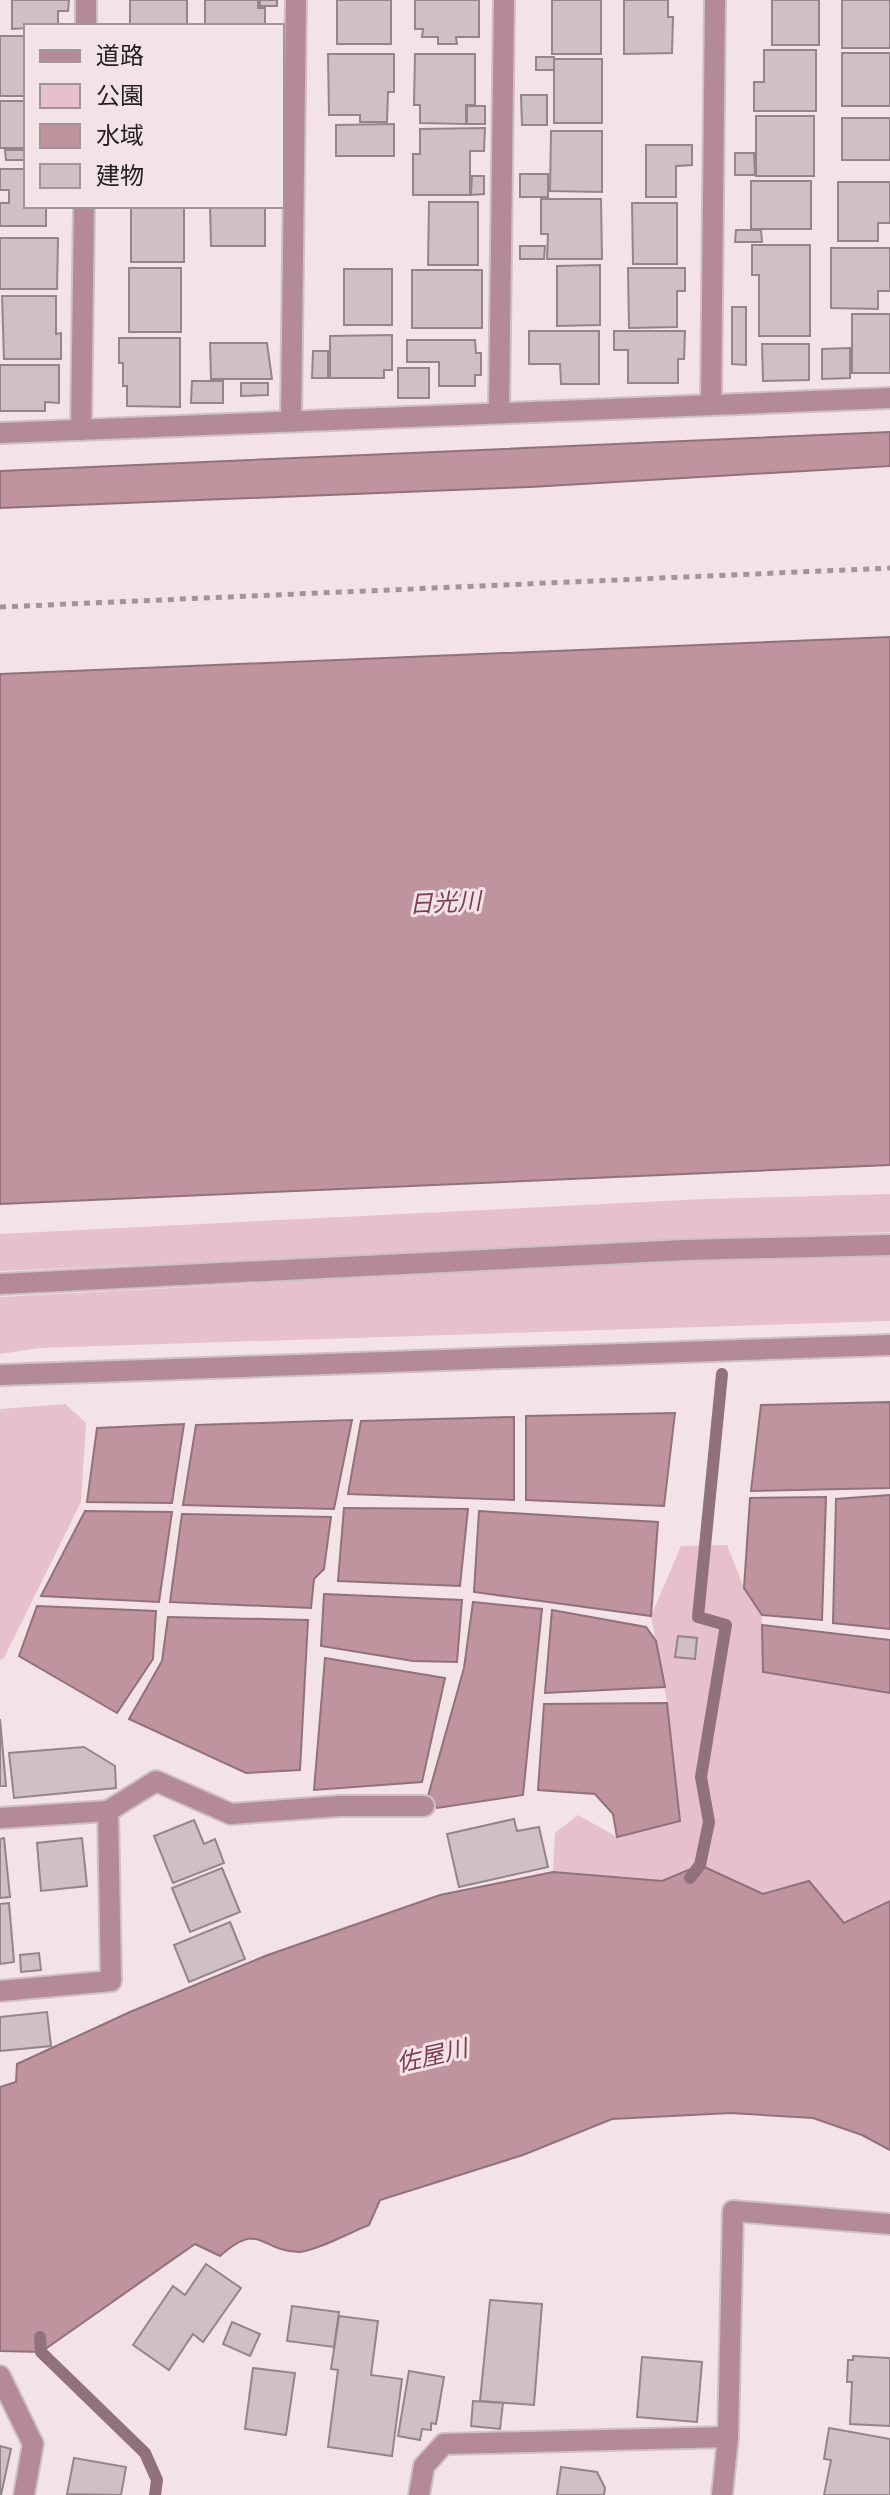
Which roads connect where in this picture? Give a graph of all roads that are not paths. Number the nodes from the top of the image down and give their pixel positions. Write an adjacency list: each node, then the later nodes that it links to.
1 (86, 0): 5 (street)
2 (296, 0): 10 (street)
3 (504, 0): 9 (street)
4 (715, 0): 8 (street)
5 (86, 24)
6 (84, 208): 11 (street)
7 (890, 398): 8 (street)
8 (711, 405): 9 (street)
9 (499, 413): 10 (street)
10 (291, 421): 11 (street)
11 (81, 430): 12 (street)
12 (0, 433)
13 (890, 1245): 14 (street)
14 (0, 1284)
15 (890, 1345): 16 (street)
16 (0, 1375)
17 (424, 1806): 18 (street)
18 (108, 1811): 19 (street); 20 (street)
19 (0, 1818)
20 (0, 1991)
21 (890, 2224): 23 (street)
22 (0, 2376): 24 (street)
23 (728, 2437): 25 (street); 26 (street)
24 (24, 2495)
25 (419, 2495)
26 (722, 2495)

